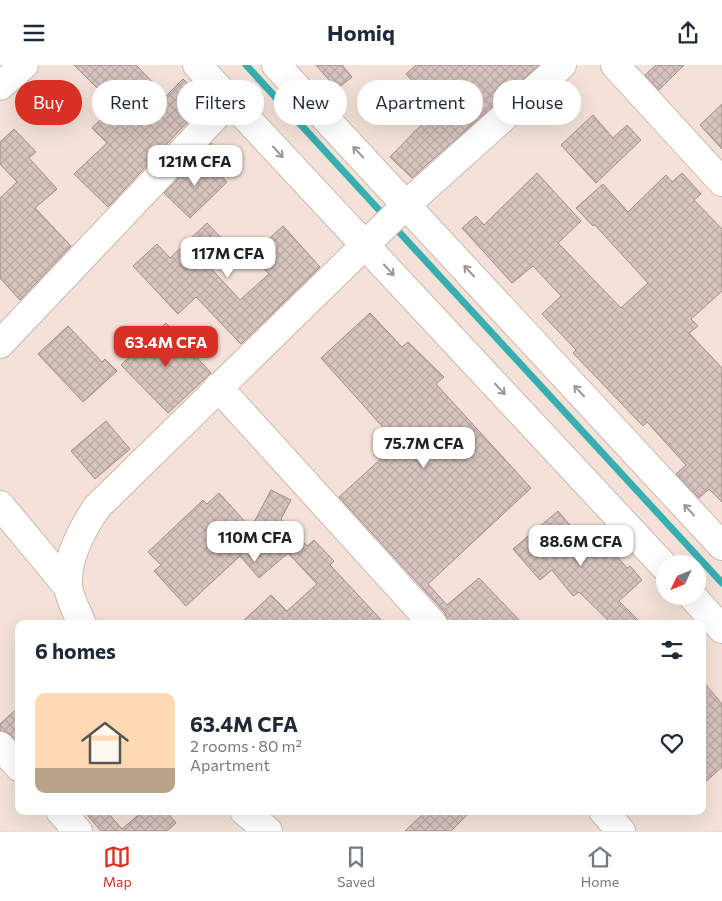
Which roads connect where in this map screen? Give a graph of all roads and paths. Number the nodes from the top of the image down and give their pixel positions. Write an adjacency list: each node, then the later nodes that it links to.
1 (24, 65): 7 (street)
2 (197, 65): 6 (street)
3 (276, 65): 11 (street, one-way to 3)
4 (562, 65): 11 (street)
5 (615, 65): 10 (street)
6 (211, 80)
7 (0, 86)
8 (207, 125): 13 (street)
9 (252, 125): 12 (street, one-way to 12)
10 (722, 181)
11 (407, 204): 12 (street); 16 (street, one-way to 11)
12 (365, 245): 14 (street); 17 (street, one-way to 17)
13 (0, 344)
14 (218, 387): 18 (street); 21 (street)
15 (0, 505): 18 (street)
16 (722, 546)
17 (656, 557)
18 (68, 587): 20 (street)
19 (700, 605): 22 (street)
20 (80, 620)
21 (429, 620)
22 (722, 629)
23 (0, 746): 24 (street)
24 (15, 763)
25 (64, 815): 28 (street)
26 (249, 815): 29 (street)
27 (607, 815): 30 (street)
28 (78, 831)
29 (268, 831)
30 (621, 831)

